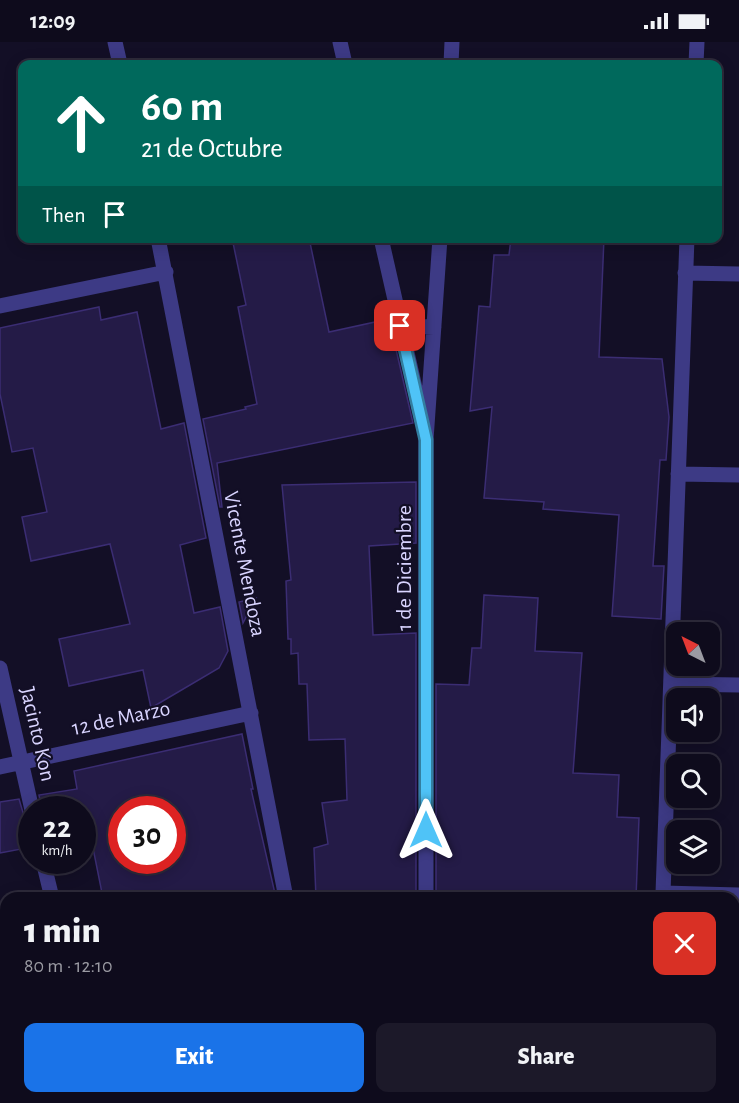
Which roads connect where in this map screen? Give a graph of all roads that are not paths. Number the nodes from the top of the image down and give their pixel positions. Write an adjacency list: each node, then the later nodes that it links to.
1 (115, 42): 5 (street)
2 (340, 42): 6 (street)
3 (452, 42): 7 (street)
4 (697, 42): 8 (street)
5 (119, 60)
6 (344, 60)
7 (451, 60)
8 (696, 60)
9 (159, 243): 13 (street, Vicente Mendoza)
10 (382, 243): 17 (street)
11 (440, 243): 18 (street, 1 de Diciembre)
12 (687, 243): 14 (street)
13 (166, 272): 16 (street); 25 (street, Vicente Mendoza)
14 (685, 273): 15 (street); 20 (street)
15 (739, 274)
16 (0, 306)
17 (400, 326): 18 (street); 19 (street)
18 (434, 327): 19 (street, 1 de Diciembre)
19 (426, 440): 32 (street, 1 de Diciembre)
20 (678, 474): 21 (street); 23 (street)
21 (739, 476)
22 (0, 668): 26 (street, Jacinto Kon)
23 (672, 684): 24 (street); 33 (street)
24 (739, 685)
25 (251, 713): 26 (street, 12 de Marzo); 31 (street, Vicente Mendoza)
26 (21, 763): 27 (street, 12 de Marzo); 28 (street, Jacinto Kon)
27 (0, 767)
28 (29, 796)
29 (46, 874): 30 (street)
30 (51, 892)
31 (285, 892)
32 (426, 892)
33 (663, 892)

